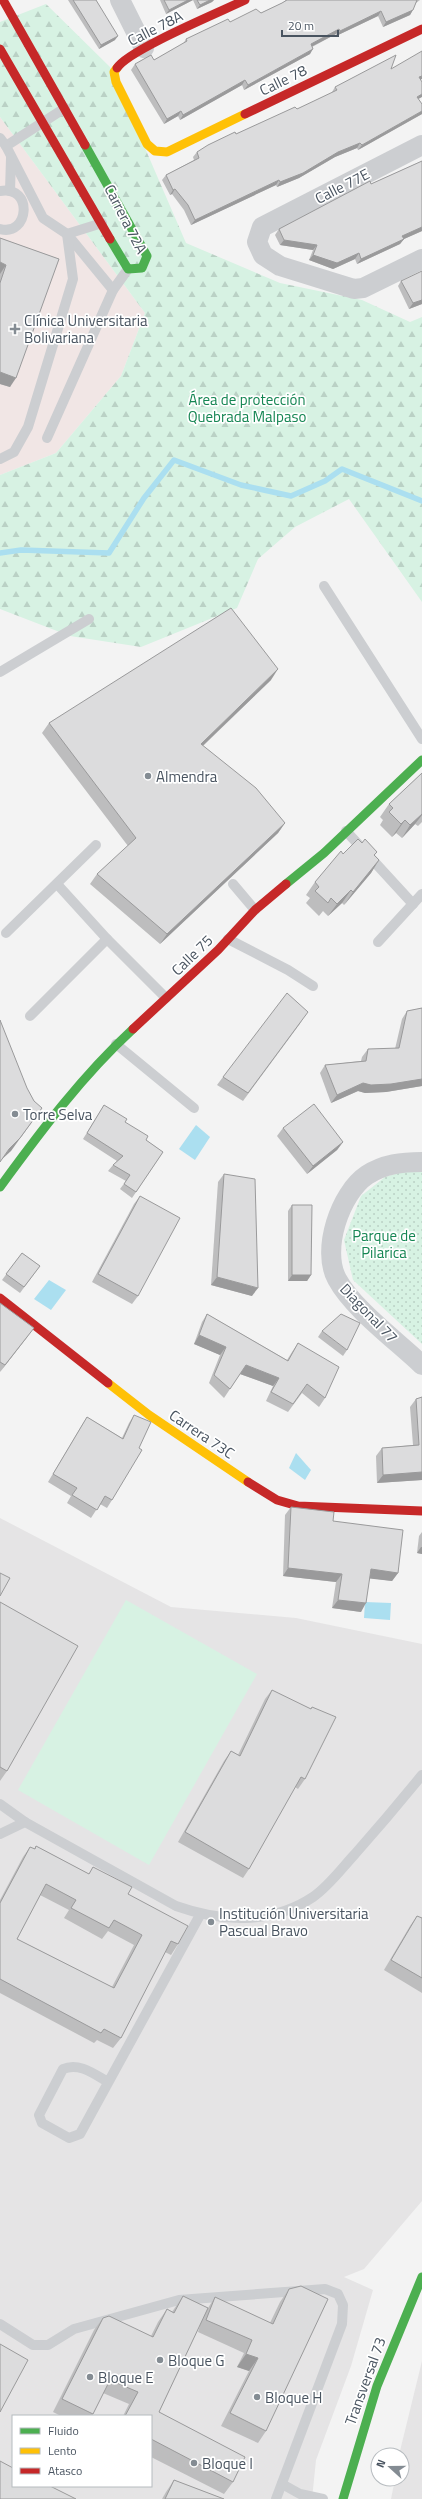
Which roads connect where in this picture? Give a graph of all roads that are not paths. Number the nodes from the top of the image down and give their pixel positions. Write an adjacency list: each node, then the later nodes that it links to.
1 (2, 0): 8 (street, Carrera 72A)
2 (120, 0): 6 (street)
3 (245, 0): 6 (street, Calle 78A)
4 (422, 29): 7 (street, Calle 78)
5 (0, 48): 9 (street, Carrera 72A)
6 (144, 48): 7 (street, Calle 78A)
7 (121, 61)
8 (65, 108): 9 (lane); 20 (street, Carrera 72A)
9 (44, 123): 10 (lane); 16 (street, Carrera 72A)
10 (3, 142): 12 (lane)
11 (422, 145): 19 (street, Calle 77E)
12 (11, 158): 13 (lane); 15 (lane)
13 (5, 191): 14 (lane)
14 (24, 213): 15 (lane); 17 (lane)
15 (43, 218): 18 (lane)
16 (102, 224): 18 (lane); 20 (street, Carrera 72A)
17 (0, 229)
18 (67, 234): 21 (lane); 23 (lane)
19 (422, 259)
20 (128, 269): 21 (lane)
21 (113, 290): 22 (lane)
22 (47, 438)
23 (0, 459)
24 (324, 586): 27 (lane)
25 (89, 619): 26 (lane)
26 (0, 672)
27 (422, 739)
28 (422, 760): 29 (street, Calle 75)
29 (346, 831): 34 (lane); 35 (street, Calle 75)
30 (96, 845): 31 (lane)
31 (57, 884): 36 (lane); 37 (lane)
32 (233, 884): 35 (lane)
33 (422, 894): 34 (lane)
34 (413, 904): 39 (lane)
35 (255, 910): 38 (street, Calle 75)
36 (6, 933)
37 (107, 939): 41 (lane); 42 (lane)
38 (228, 939): 40 (lane); 41 (street, Calle 75)
39 (378, 942)
40 (313, 986)
41 (166, 998): 43 (street, Calle 75)
42 (30, 1016)
43 (116, 1044): 44 (lane); 46 (street, Calle 75)
44 (194, 1108)
45 (422, 1162): 48 (street, Diagonal 77)
46 (0, 1187)
47 (0, 1298): 49 (street, Carrera 73C)
48 (422, 1365)
49 (422, 1511)
50 (422, 1775): 54 (lane)
51 (0, 1804): 52 (lane)
52 (25, 1822): 53 (lane); 54 (lane)
53 (0, 1834)
54 (200, 1915): 55 (lane)
55 (108, 2082): 55 (lane)
56 (421, 2280): 61 (street, Transversal 73)
57 (0, 2324): 58 (lane)
58 (282, 2484): 59 (lane); 60 (lane)
59 (276, 2499)
60 (323, 2499)
61 (343, 2499)

